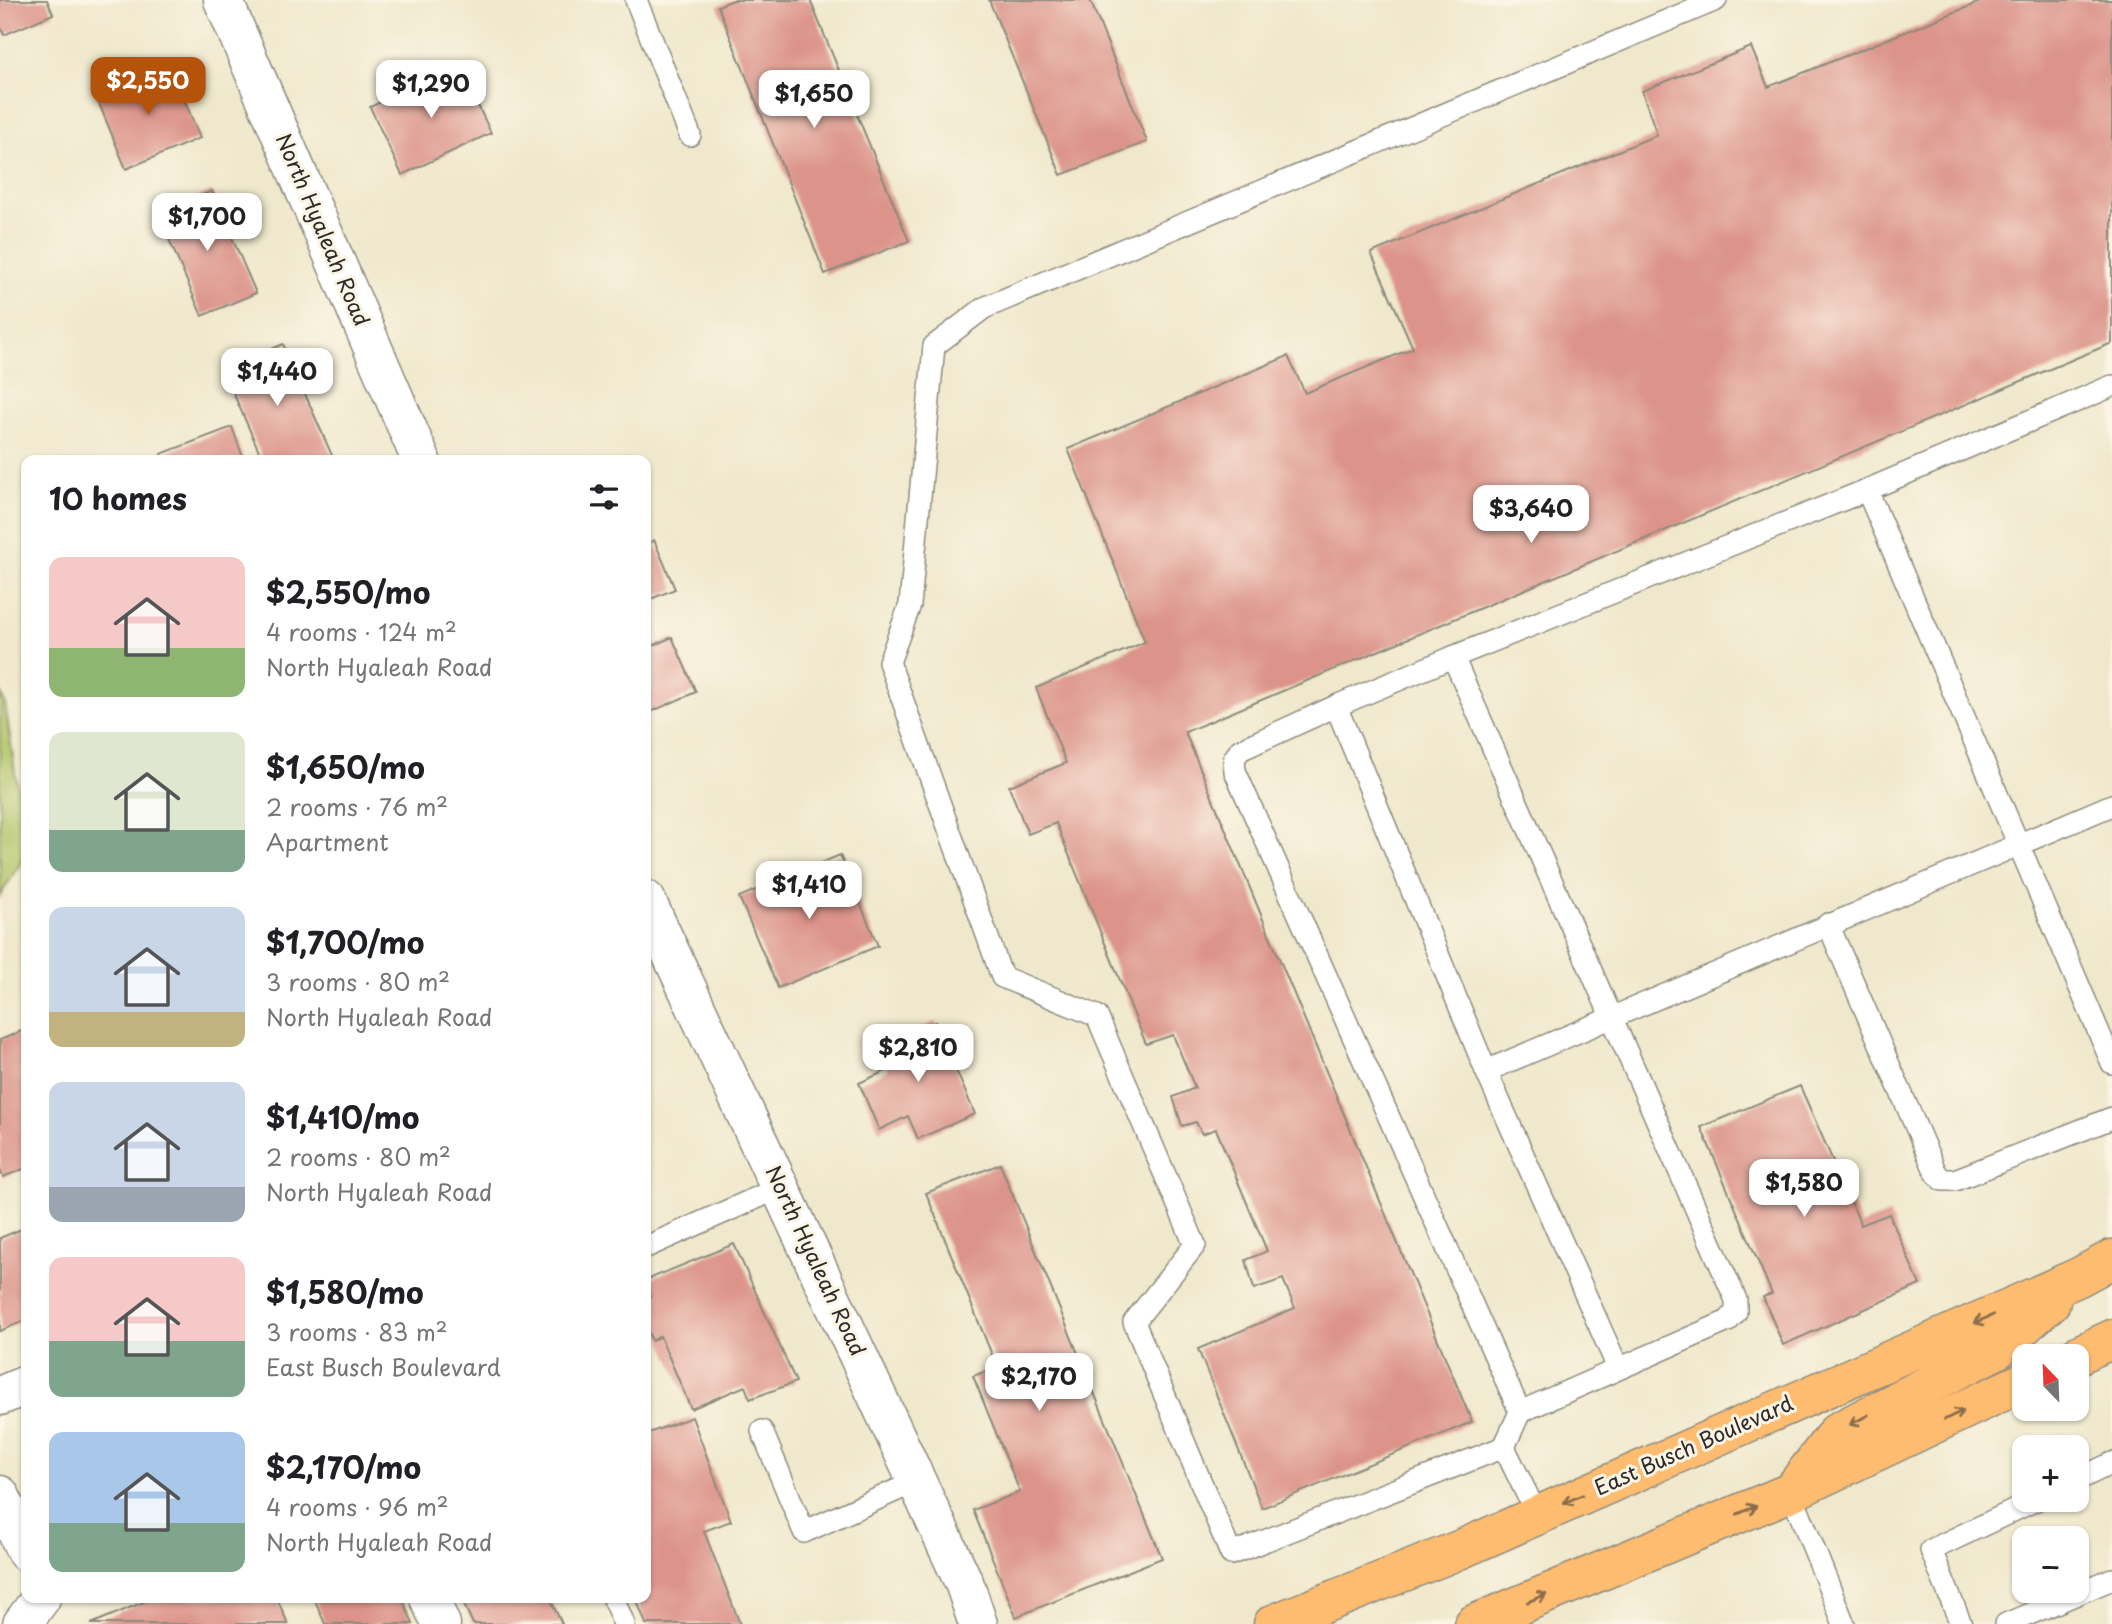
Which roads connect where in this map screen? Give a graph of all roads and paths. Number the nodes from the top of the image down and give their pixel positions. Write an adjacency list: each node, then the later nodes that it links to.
1 (223, 0): 6 (street, North Hyaleah Road)
2 (636, 0): 4 (lane)
3 (1716, 0): 30 (lane)
4 (690, 135)
5 (2112, 386): 7 (lane)
6 (419, 455)
7 (1867, 489): 8 (lane); 11 (lane)
8 (1453, 657): 9 (lane); 14 (lane)
9 (1336, 706): 16 (lane); 28 (lane)
10 (2112, 805): 11 (lane)
11 (2020, 844): 13 (lane); 15 (lane)
12 (651, 911): 18 (street, North Hyaleah Road)
13 (1828, 924): 14 (lane); 17 (lane)
14 (1611, 1016): 16 (lane); 24 (lane)
15 (2112, 1063)
16 (1486, 1071): 24 (lane)
17 (2112, 1118)
18 (781, 1187): 19 (lane); 33 (street, North Hyaleah Road)
19 (651, 1245)
20 (2112, 1259): 21 (main road, East Busch Boulevard)
21 (2079, 1277): 34 (main road, one-way to 34); 37 (main road, East Busch Boulevard, one-way to 37)
22 (2112, 1339): 23 (main road)
23 (2090, 1349)
24 (1618, 1367): 28 (lane)
25 (21, 1387): 27 (street)
26 (2012, 1387): 34 (main road, one-way to 26)
27 (0, 1396)
28 (1520, 1412): 30 (lane)
29 (762, 1431): 33 (lane)
30 (1504, 1447): 37 (lane)
31 (2112, 1463): 32 (lane)
32 (2089, 1474)
33 (917, 1481): 43 (street, North Hyaleah Road)
34 (1791, 1492): 44 (main road, one-way to 34); 49 (lane)
35 (0, 1495): 38 (street)
36 (2012, 1511): 50 (lane)
37 (1536, 1515): 48 (main road, East Busch Boulevard)
38 (21, 1541)
39 (2112, 1579): 51 (lane)
40 (37, 1603): 45 (street)
41 (431, 1603): 46 (street)
42 (615, 1603): 47 (lane)
43 (968, 1621)
44 (1483, 1622)
45 (22, 1624)
46 (441, 1624)
47 (624, 1624)
48 (1273, 1624)
49 (1844, 1624)
50 (1961, 1624)
51 (2007, 1624)

